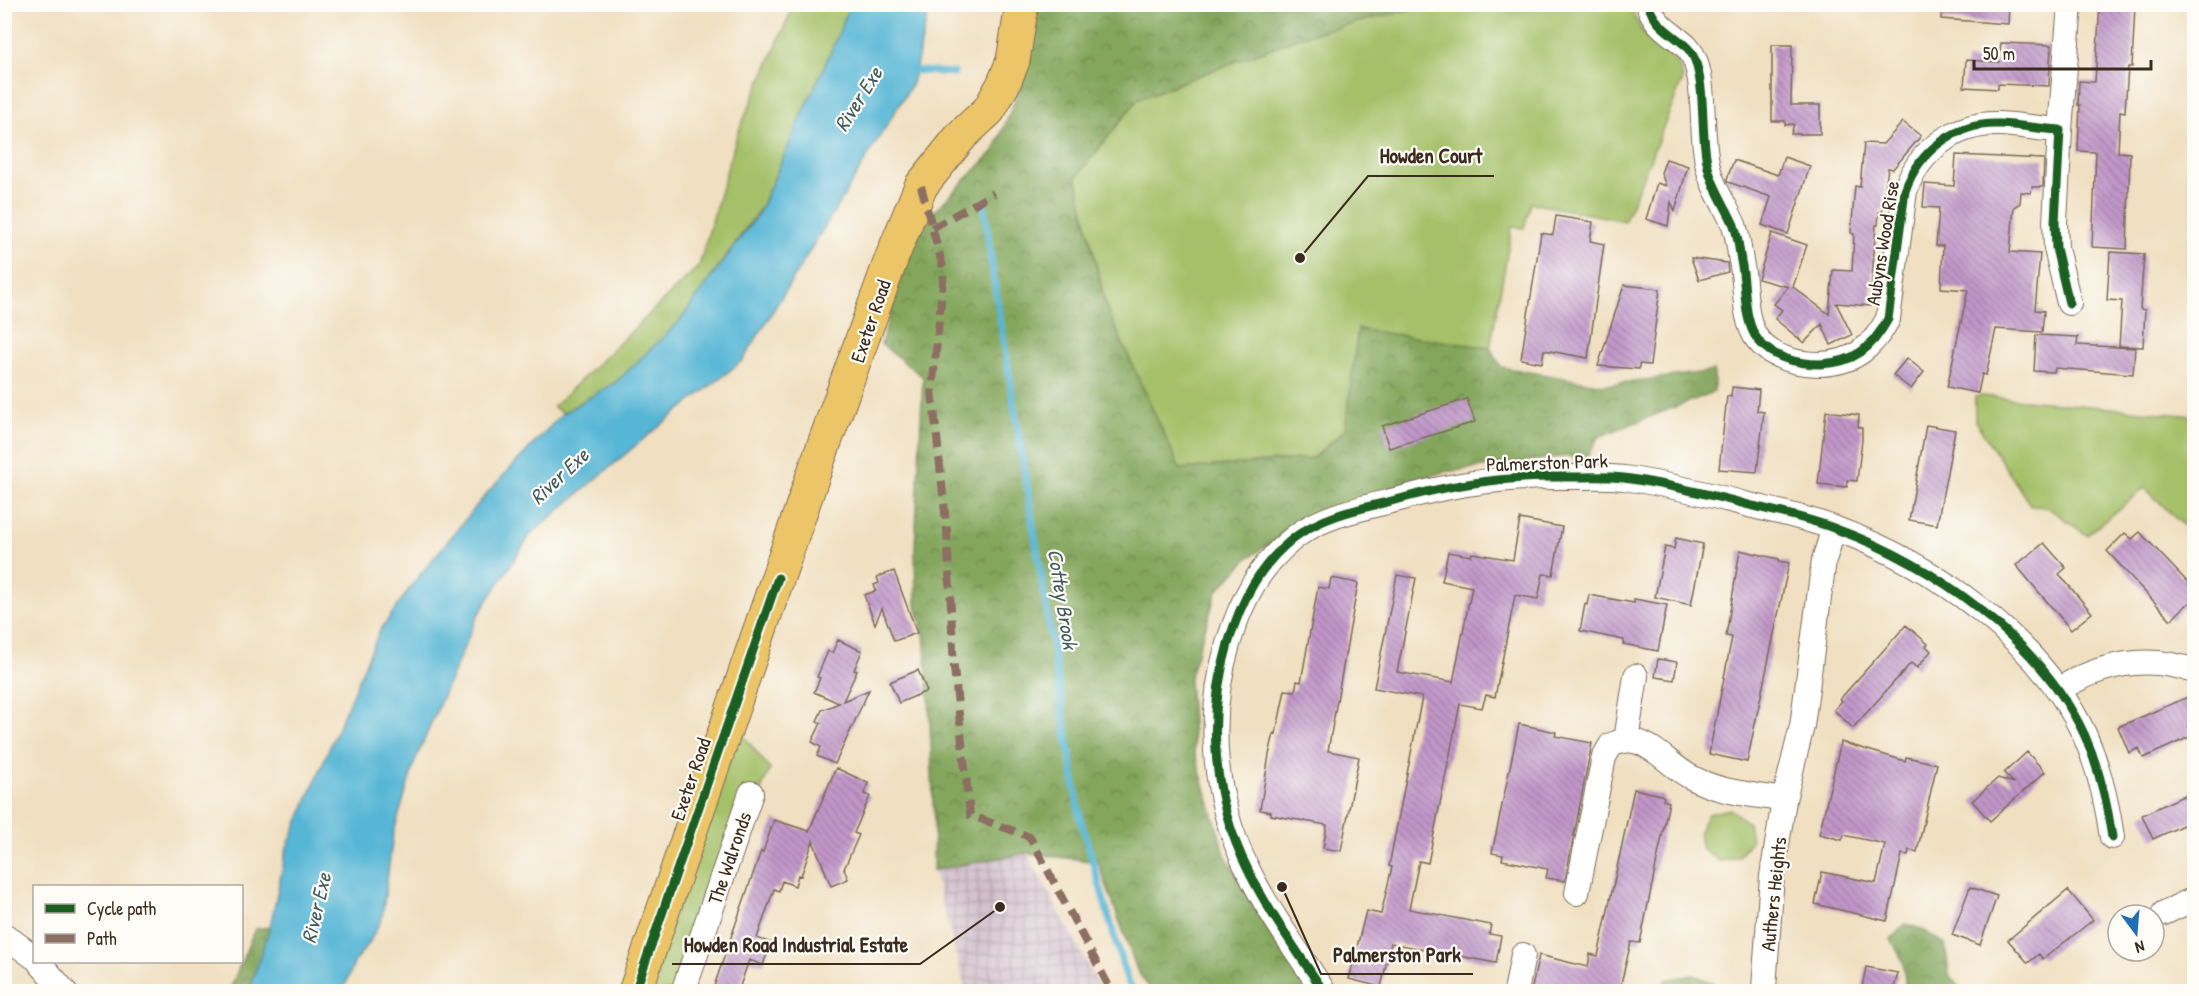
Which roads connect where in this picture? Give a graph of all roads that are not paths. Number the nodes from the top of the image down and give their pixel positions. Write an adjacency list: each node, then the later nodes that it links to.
1 (1022, 4): 23 (main road, Exeter Road)
2 (1648, 4): 4 (street, Aubyns Wood Rise)
3 (2070, 4): 4 (street)
4 (2060, 130): 5 (street)
5 (2069, 303)
6 (1834, 528): 9 (street, Palmerston Park); 12 (street, Authers Heights); 25 (street, Palmerston Park)
7 (2194, 671): 9 (street)
8 (1636, 676): 10 (street)
9 (2058, 690): 13 (street, Palmerston Park)
10 (1626, 740): 12 (street); 14 (street)
11 (752, 793): 24 (street, The Walronds)
12 (1784, 800): 21 (street, Authers Heights)
13 (2112, 837)
14 (1577, 892)
15 (2194, 899): 16 (street)
16 (2166, 912)
17 (4, 935): 19 (street)
18 (1523, 955): 26 (street)
19 (33, 956)
20 (40, 963): 22 (street)
21 (1764, 988)
22 (65, 992)
23 (635, 992)
24 (683, 992)
25 (1324, 992)
26 (1516, 992)

